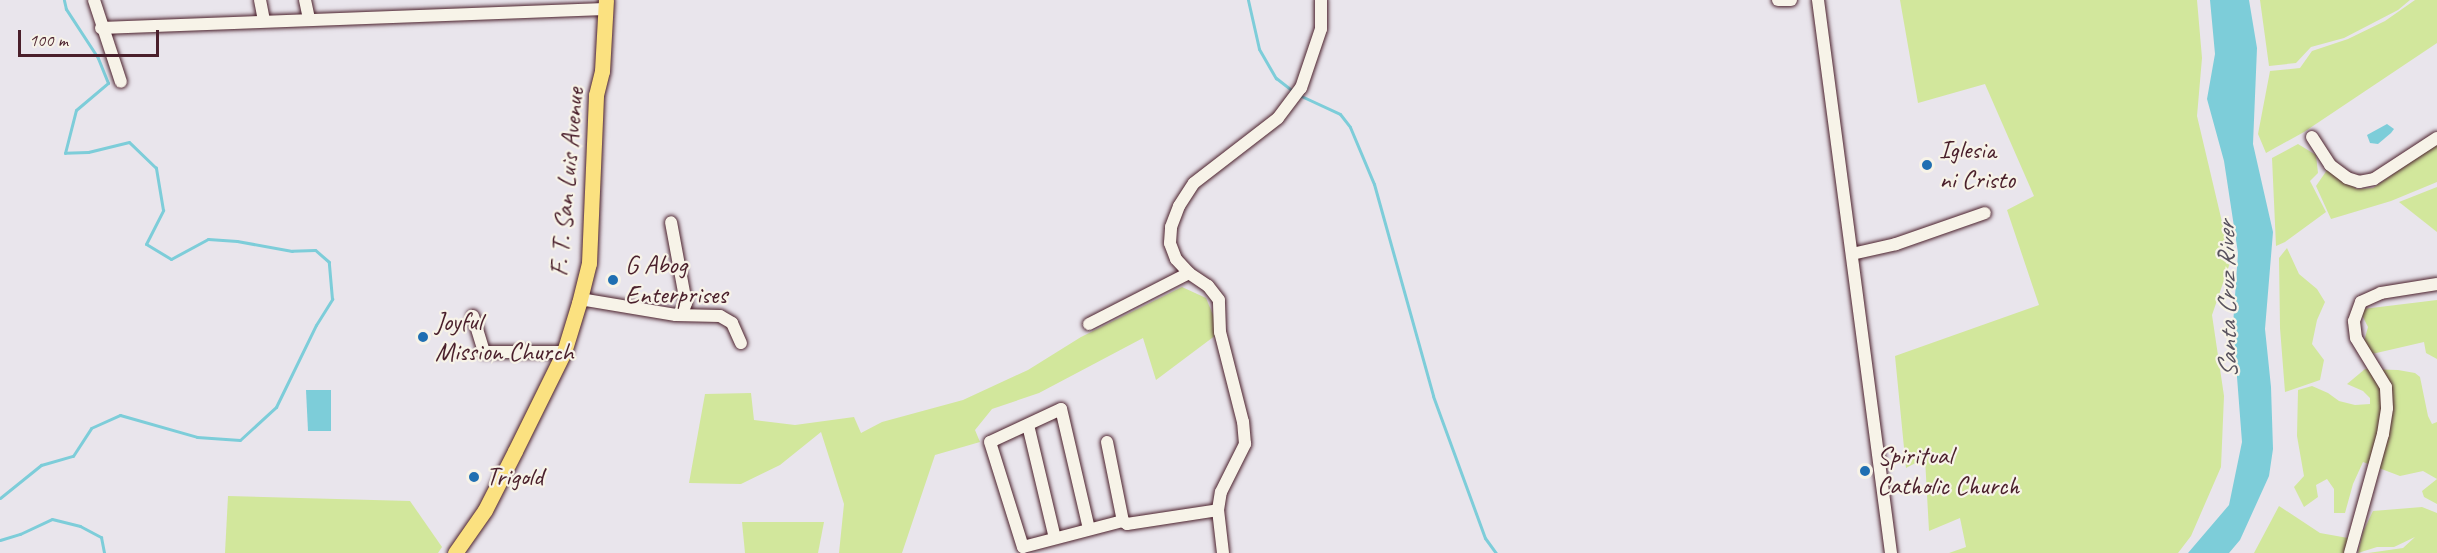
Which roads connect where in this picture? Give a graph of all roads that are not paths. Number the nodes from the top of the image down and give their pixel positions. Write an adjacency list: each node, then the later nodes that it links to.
1 (94, 0): 11 (street)
2 (260, 0): 10 (street)
3 (305, 0): 9 (street)
4 (1321, 0): 18 (street)
5 (1778, 0): 6 (street)
6 (1791, 0)
7 (1818, 0): 17 (street)
8 (605, 4): 9 (street); 20 (main road, F. T. San Luis Avenue)
9 (309, 19): 10 (street)
10 (264, 21): 11 (street)
11 (101, 28): 12 (street)
12 (121, 82)
13 (2312, 137): 14 (street)
14 (2437, 138)
15 (1985, 213): 17 (street)
16 (671, 222): 21 (street)
17 (1852, 254): 34 (street)
18 (1189, 273): 23 (street); 28 (street)
19 (2437, 284): 35 (street)
20 (580, 299): 21 (street); 25 (main road, F. T. San Luis Avenue)
21 (676, 315): 24 (street)
22 (473, 316): 25 (street)
23 (1089, 324)
24 (741, 343)
25 (564, 352): 32 (main road, F. T. San Luis Avenue)
26 (1028, 425): 30 (street); 31 (street); 31 (street)
27 (1107, 442): 29 (street)
28 (1218, 510): 29 (street); 33 (street)
29 (1123, 521): 30 (street)
30 (1089, 529): 31 (street)
31 (1055, 538)
32 (455, 553)
33 (1223, 553)
34 (1891, 553)
35 (2350, 553)

